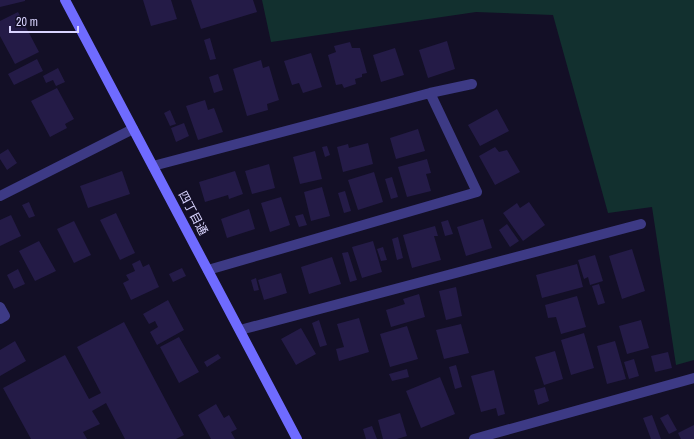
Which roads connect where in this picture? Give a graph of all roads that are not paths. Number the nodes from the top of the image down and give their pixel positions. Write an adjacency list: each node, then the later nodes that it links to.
1 (65, 0): 4 (street, 四丁目通)
2 (472, 84): 3 (street)
3 (430, 93): 5 (street); 8 (street)
4 (133, 129): 5 (street, 四丁目通); 6 (street)
5 (153, 166): 8 (street, 四丁目通)
6 (0, 196)
7 (641, 224): 11 (street)
8 (208, 270): 11 (street, 四丁目通)
9 (0, 307): 10 (street)
10 (0, 319)
11 (240, 330): 13 (street, 四丁目通)
12 (694, 378): 14 (street)
13 (297, 439)
14 (474, 439)

